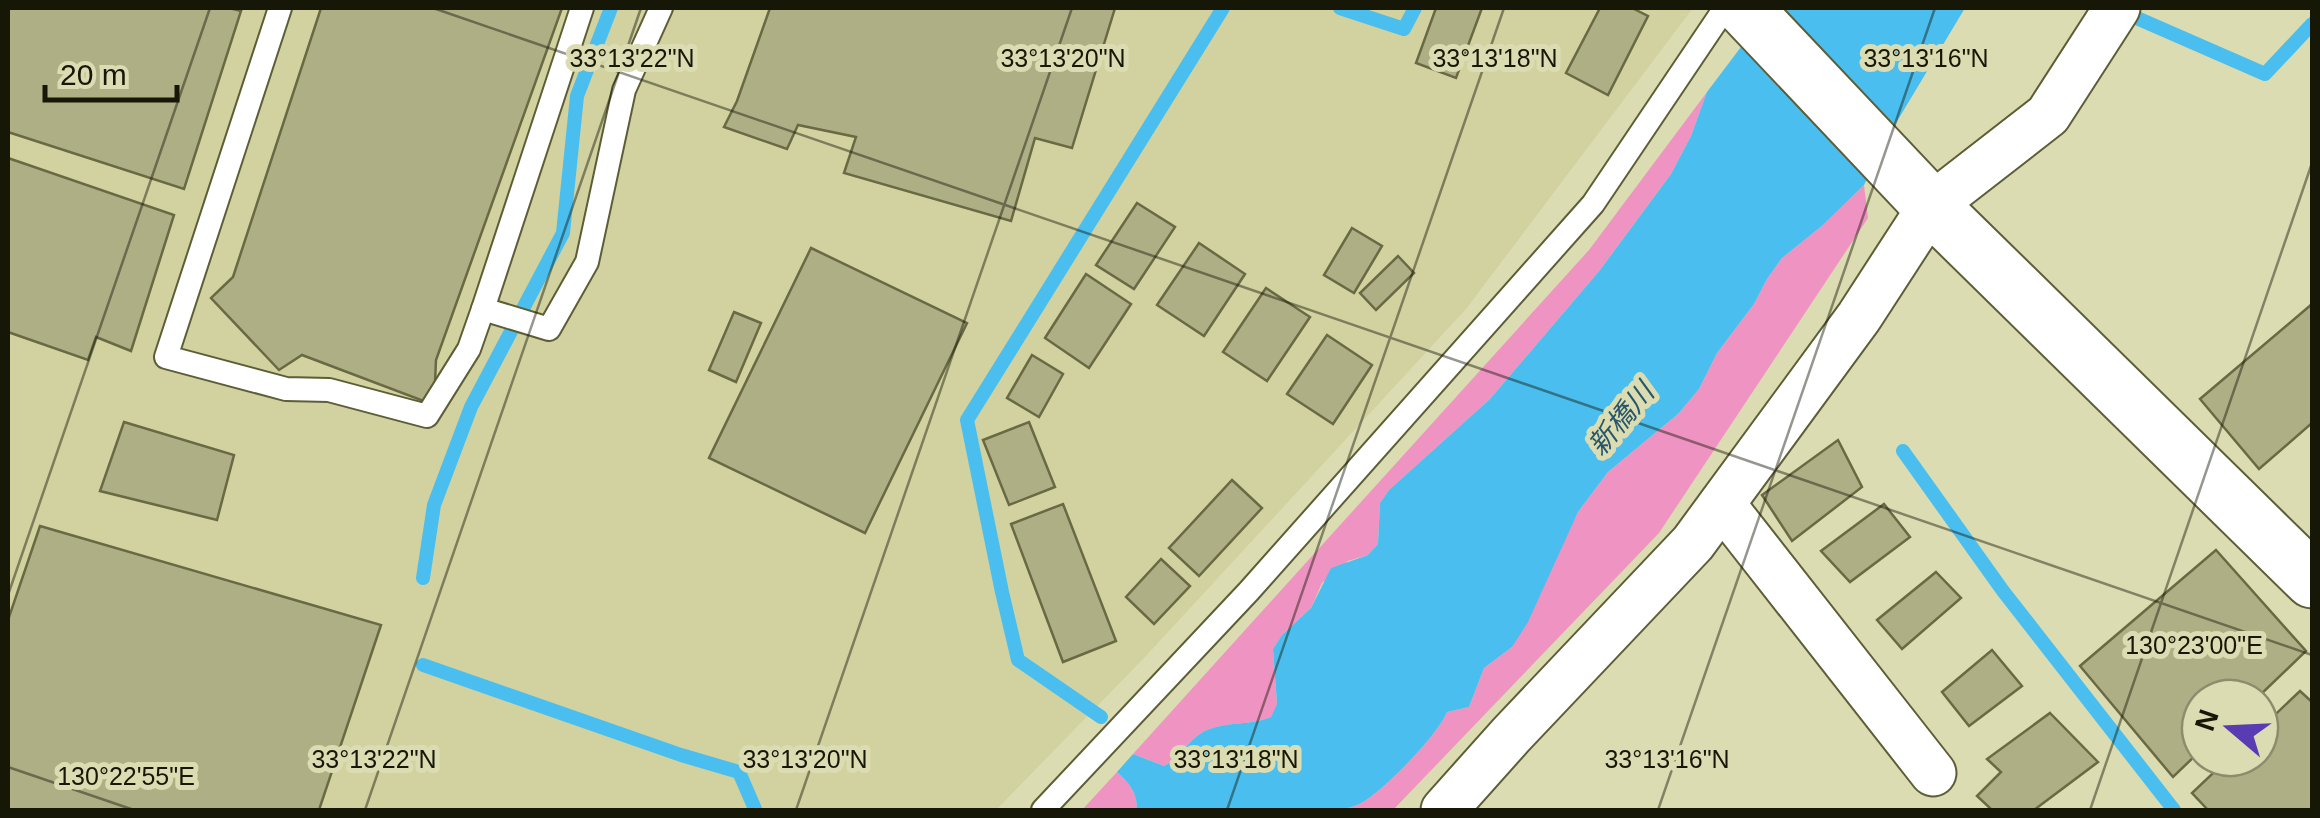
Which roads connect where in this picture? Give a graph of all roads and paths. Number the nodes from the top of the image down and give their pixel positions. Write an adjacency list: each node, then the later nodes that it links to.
1 (280, 8): 8 (lane)
2 (582, 8): 8 (lane)
3 (661, 8): 8 (lane)
4 (1726, 8): 12 (lane)
5 (1744, 8): 7 (street)
6 (2118, 8): 7 (street)
7 (1931, 206): 9 (street); 10 (street)
8 (504, 315)
9 (1722, 504): 11 (street); 13 (street)
10 (2312, 580)
11 (1933, 773)
12 (1043, 810)
13 (1444, 810)

